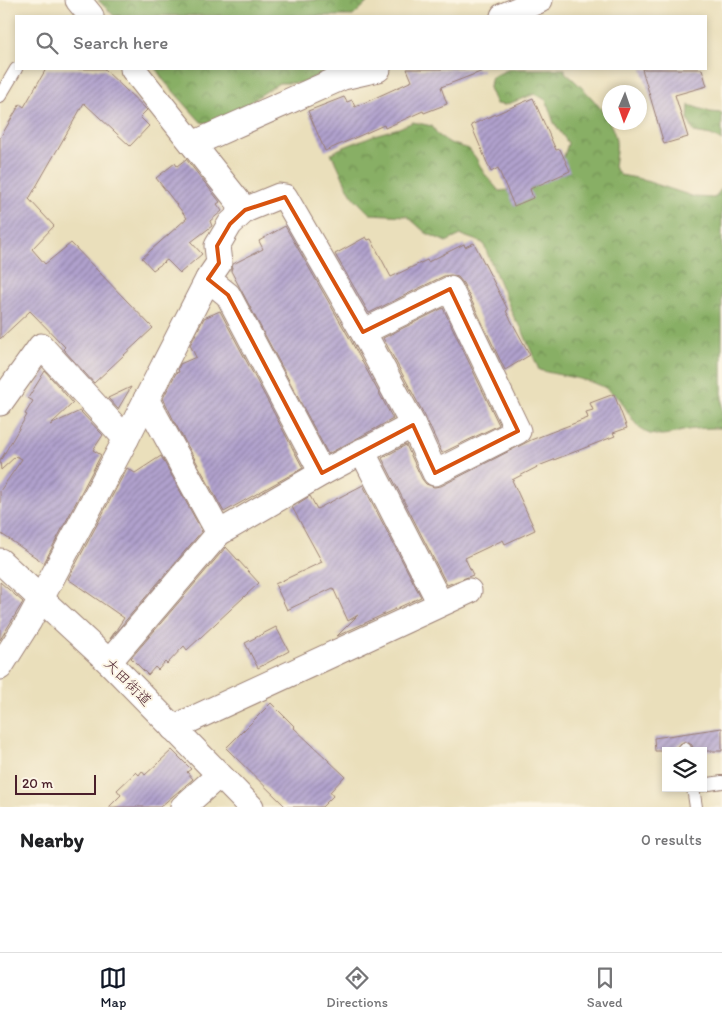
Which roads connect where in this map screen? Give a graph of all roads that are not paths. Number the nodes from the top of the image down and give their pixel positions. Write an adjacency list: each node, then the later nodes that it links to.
1 (78, 0): 3 (street)
2 (540, 0): 4 (street)
3 (90, 15)
4 (505, 15)
5 (15, 70): 8 (lane)
6 (134, 70): 9 (street)
7 (374, 70): 9 (street)
8 (0, 96)
9 (193, 144): 10 (street)
10 (245, 210): 11 (street); 12 (street)
11 (208, 279): 13 (street); 18 (street)
12 (363, 332): 15 (street); 15 (street)
13 (146, 398): 16 (street); 19 (street)
14 (0, 403): 16 (street)
15 (413, 425): 17 (street)
16 (126, 439): 22 (street)
17 (362, 451): 18 (street); 23 (street)
18 (322, 473): 19 (street)
19 (218, 533): 24 (street)
20 (0, 561): 22 (street, 大田街道)
21 (469, 590): 23 (street)
22 (40, 598): 24 (street, 大田街道); 25 (street)
23 (440, 603): 26 (street)
24 (109, 662): 26 (street, 大田街道)
25 (0, 667)
26 (173, 728): 27 (street, 大田街道)
27 (219, 775): 31 (street); 32 (street, 大田街道)
28 (722, 782): 29 (lane)
29 (707, 784)
30 (694, 792): 33 (lane)
31 (183, 807)
32 (251, 807)
33 (696, 807)

